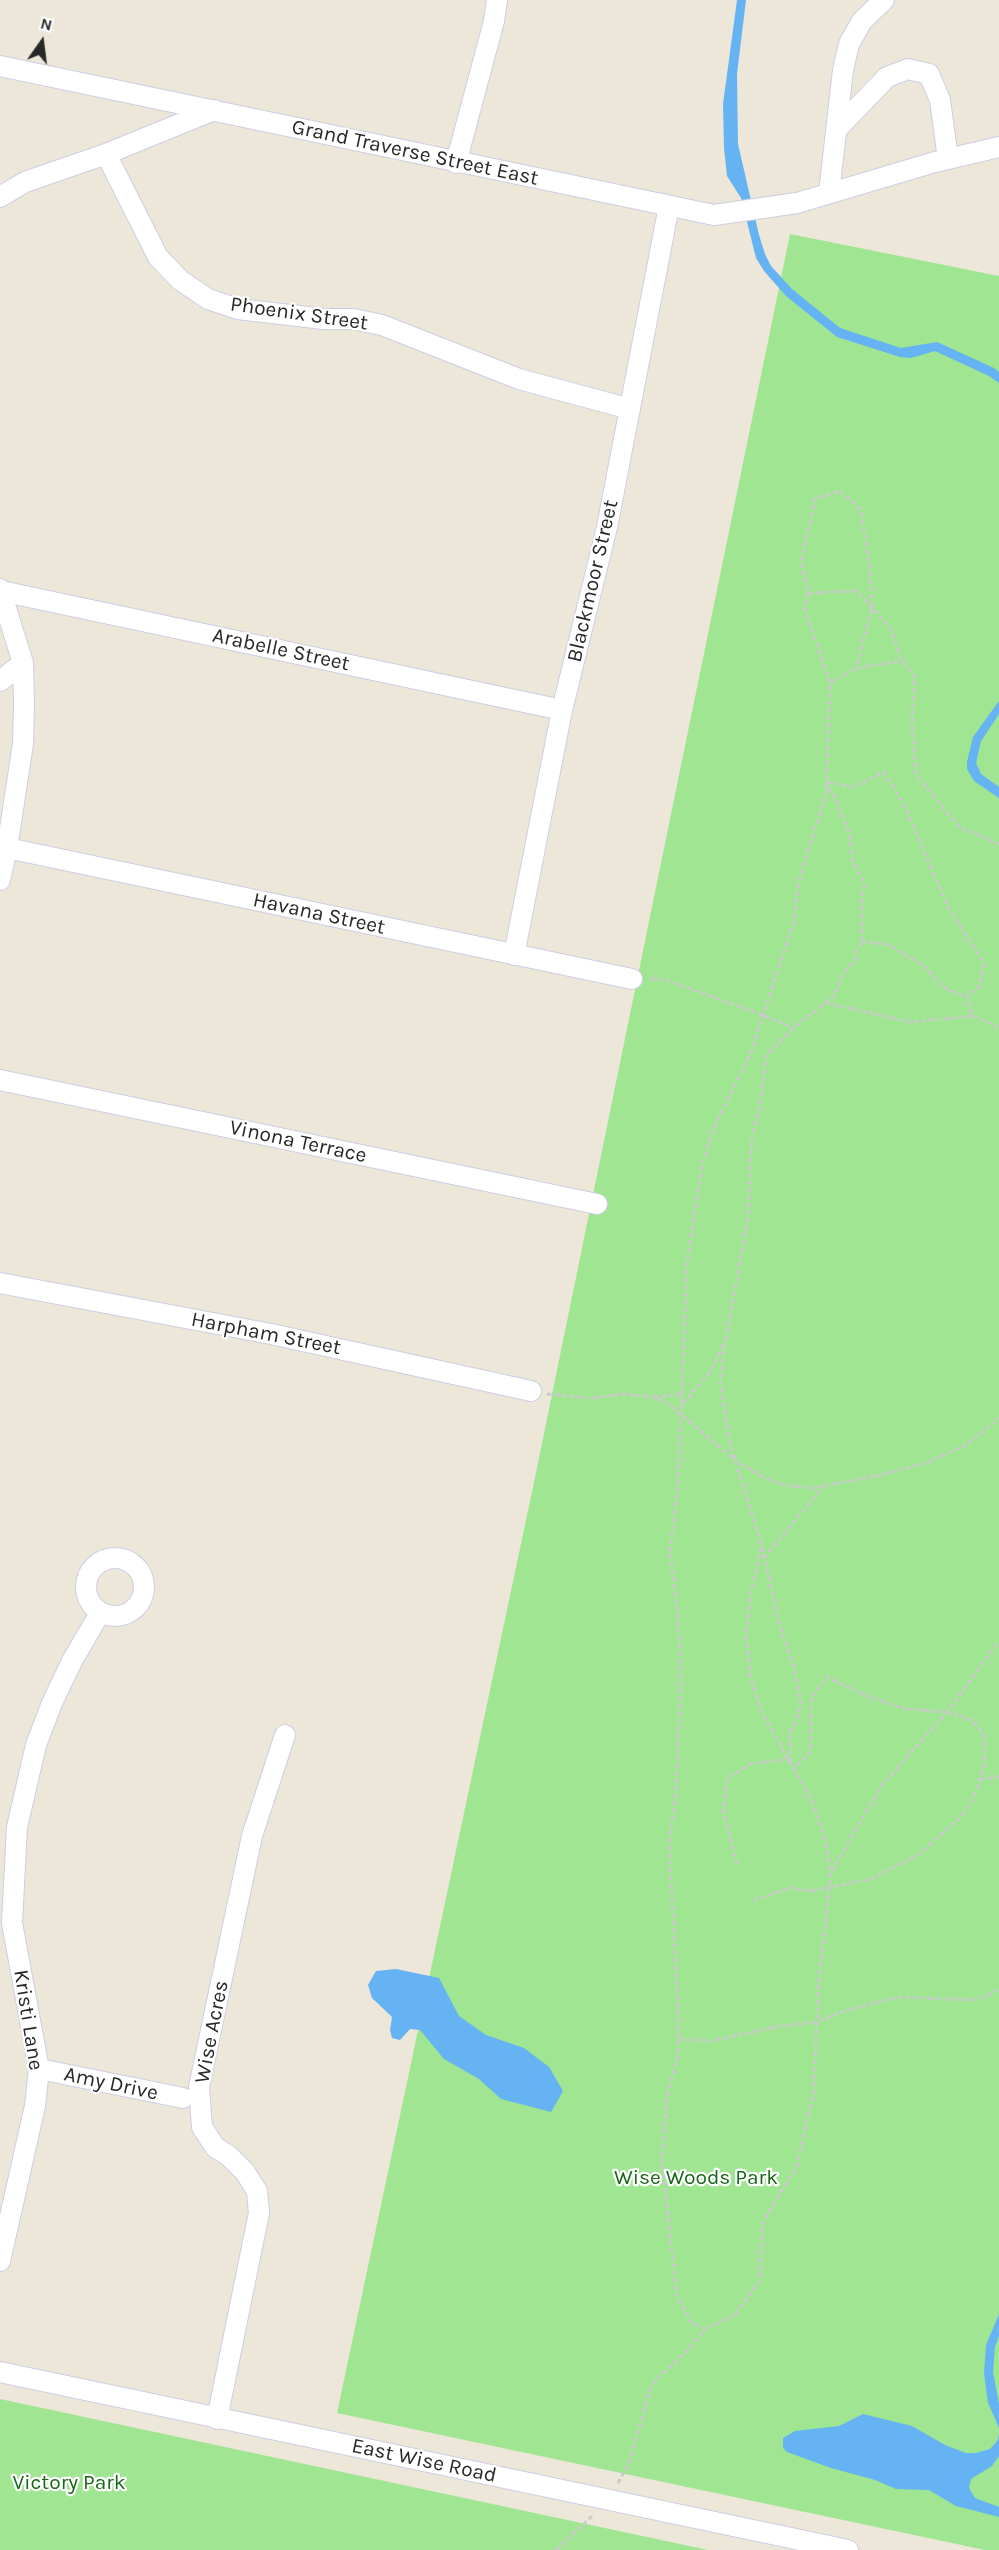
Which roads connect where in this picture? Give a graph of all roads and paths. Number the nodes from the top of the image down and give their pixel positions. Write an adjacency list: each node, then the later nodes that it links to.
1 (497, 0): 9 (street)
2 (884, 0): 5 (street)
3 (0, 66): 4 (street, Grand Traverse Street East)
4 (214, 110): 7 (street); 9 (street, Grand Traverse Street East)
5 (837, 129): 8 (street); 10 (street)
6 (999, 147): 8 (street)
7 (106, 154): 11 (street); 13 (street, Phoenix Street)
8 (948, 159): 10 (street, Grand Traverse Street East)
9 (456, 162): 12 (street, Grand Traverse Street East)
10 (829, 193): 12 (street, Grand Traverse Street East)
11 (0, 197)
12 (669, 206): 13 (street, Blackmoor Street)
13 (630, 409): 22 (street, Blackmoor Street)
14 (0, 590): 18 (street); 22 (street, Arabelle Street)
15 (808, 593): 16 (path); 16 (path); 21 (path)
16 (872, 608): 17 (path); 19 (path)
17 (902, 661): 19 (path); 24 (path)
18 (23, 663): 20 (street); 25 (street)
19 (856, 669): 21 (path)
20 (0, 681)
21 (830, 682): 23 (path)
22 (562, 710): 28 (street, Blackmoor Street)
23 (826, 782): 27 (path); 30 (path); 32 (path)
24 (999, 844)
25 (7, 848): 26 (street); 28 (street, Havana Street)
26 (0, 880)
27 (862, 941): 30 (path); 31 (path)
28 (514, 955): 29 (street, Havana Street)
29 (632, 980): 32 (path)
30 (967, 997): 33 (path)
31 (826, 1003): 33 (path); 34 (path)
32 (764, 1015): 34 (path); 41 (path)
33 (975, 1016): 35 (path)
34 (793, 1028): 39 (path)
35 (999, 1028)
36 (0, 1080): 37 (street, Vinona Terrace)
37 (597, 1204)
38 (0, 1283): 40 (street, Harpham Street)
39 (726, 1340): 43 (path); 46 (path)
40 (531, 1391): 42 (path)
41 (682, 1394): 42 (path); 43 (path)
42 (654, 1397): 44 (path)
43 (681, 1405): 44 (path)
44 (681, 1416): 46 (path); 64 (path)
45 (999, 1418): 47 (path)
46 (736, 1461): 47 (path); 48 (path)
47 (825, 1486): 49 (path)
48 (761, 1547): 49 (path); 54 (path)
49 (764, 1558): 54 (path)
50 (100, 1613): 65 (street, Kristi Lane)
51 (999, 1641): 52 (path)
52 (947, 1712): 55 (path); 57 (path); 59 (path)
53 (285, 1735): 70 (street, Wise Acres)
54 (790, 1761): 55 (path); 58 (path)
55 (793, 1768): 59 (path)
56 (999, 1777): 57 (path)
57 (981, 1779): 60 (path)
58 (737, 1864)
59 (831, 1873): 60 (path)
60 (830, 1886): 61 (path); 63 (path)
61 (754, 1900)
62 (999, 1990): 63 (path)
63 (817, 2022): 64 (path); 68 (path)
64 (678, 2039): 68 (path)
65 (39, 2069): 66 (street, Amy Drive); 67 (street, Kristi Lane)
66 (183, 2098)
67 (0, 2261)
68 (705, 2329): 71 (path)
69 (0, 2372): 70 (street, East Wise Road)
70 (217, 2419): 71 (street, East Wise Road)
71 (608, 2500): 72 (path); 73 (street, East Wise Road)
72 (556, 2550)
73 (848, 2550)

